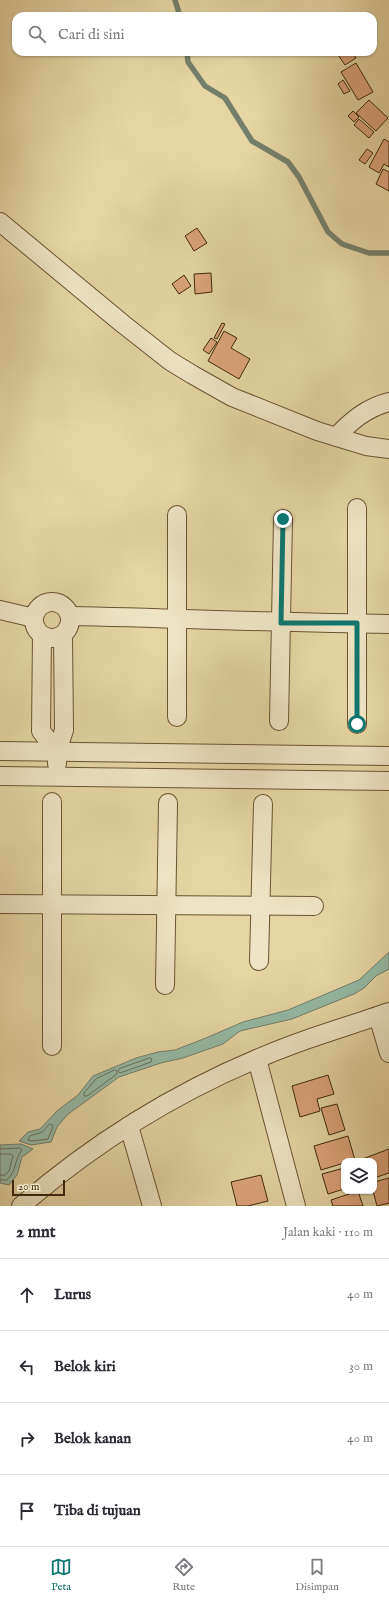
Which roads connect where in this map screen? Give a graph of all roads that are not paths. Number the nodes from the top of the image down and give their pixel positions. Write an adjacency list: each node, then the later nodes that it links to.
1 (0, 222): 3 (street)
2 (389, 402): 3 (street)
3 (336, 437): 4 (street)
4 (389, 449)
5 (357, 508): 13 (street)
6 (177, 515): 11 (street)
7 (283, 519): 12 (street)
8 (0, 610): 10 (street)
9 (70, 616): 10 (street); 11 (street); 16 (street)
10 (34, 618): 15 (street)
11 (176, 618): 12 (street); 17 (street)
12 (281, 623): 13 (street); 18 (street)
13 (357, 623): 14 (street); 19 (street)
14 (389, 624)
15 (42, 636): 16 (street); 21 (street)
16 (63, 636): 21 (street)
17 (177, 717)
18 (279, 721)
19 (357, 724)
20 (0, 751): 21 (street)
21 (57, 752): 22 (street); 24 (street)
22 (389, 756)
23 (0, 776): 24 (street)
24 (57, 776): 25 (street)
25 (389, 781)
26 (52, 802): 30 (street)
27 (168, 803): 31 (street)
28 (263, 804): 32 (street)
29 (0, 904): 30 (street)
30 (52, 904): 31 (street); 37 (street)
31 (166, 905): 32 (street); 35 (street)
32 (260, 906): 33 (street); 34 (street)
33 (314, 906)
34 (260, 961)
35 (165, 986)
36 (383, 1014): 38 (street); 39 (street)
37 (52, 1046)
38 (389, 1053)
39 (257, 1059): 40 (street); 43 (street)
40 (129, 1126): 41 (street); 42 (street)
41 (22, 1206)
42 (152, 1206)
43 (296, 1206)

